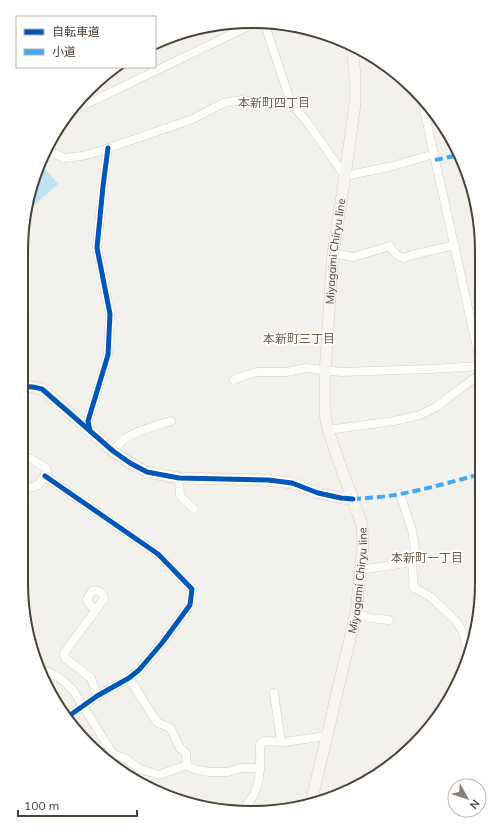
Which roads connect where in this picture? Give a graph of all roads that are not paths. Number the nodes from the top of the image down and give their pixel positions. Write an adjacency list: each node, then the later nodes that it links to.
1 (245, 28): 5 (street)
2 (266, 28): 4 (street)
3 (353, 52): 10 (main road, Miyagami Chiryu line)
4 (291, 103): 7 (street); 10 (street)
5 (79, 108)
6 (424, 109): 9 (street)
7 (108, 148): 8 (street); 20 (street)
8 (52, 151)
9 (434, 154): 10 (street); 11 (street)
10 (346, 176): 12 (main road, Miyagami Chiryu line)
11 (455, 246): 12 (street); 13 (street)
12 (333, 253): 15 (main road, Miyagami Chiryu line)
13 (475, 338)
14 (475, 366): 15 (street)
15 (326, 371): 17 (street); 21 (main road, Miyagami Chiryu line)
16 (475, 379): 21 (street)
17 (234, 380)
18 (28, 387): 20 (main road)
19 (171, 421): 22 (street)
20 (90, 430): 22 (main road)
21 (328, 430): 28 (main road, Miyagami Chiryu line)
22 (113, 451): 25 (main road)
23 (28, 458): 24 (street)
24 (45, 476): 26 (street); 37 (street)
25 (179, 478): 28 (main road); 29 (street)
26 (28, 489)
27 (400, 494): 30 (street)
28 (353, 499): 31 (main road, Miyagami Chiryu line)
29 (194, 509)
30 (412, 562): 31 (street); 35 (street)
31 (360, 570): 33 (main road, Miyagami Chiryu line)
32 (96, 610): 39 (street)
33 (356, 613): 34 (street); 42 (main road, Miyagami Chiryu line)
34 (389, 620)
35 (466, 643)
36 (46, 670): 40 (street)
37 (129, 678): 39 (street); 44 (street)
38 (274, 693): 43 (street)
39 (97, 696): 40 (street)
40 (83, 706): 41 (street); 44 (street)
41 (71, 714)
42 (326, 736): 43 (street); 46 (main road, Miyagami Chiryu line)
43 (281, 742): 45 (street)
44 (187, 765): 45 (street)
45 (260, 768): 47 (street)
46 (316, 796)
47 (245, 806)

